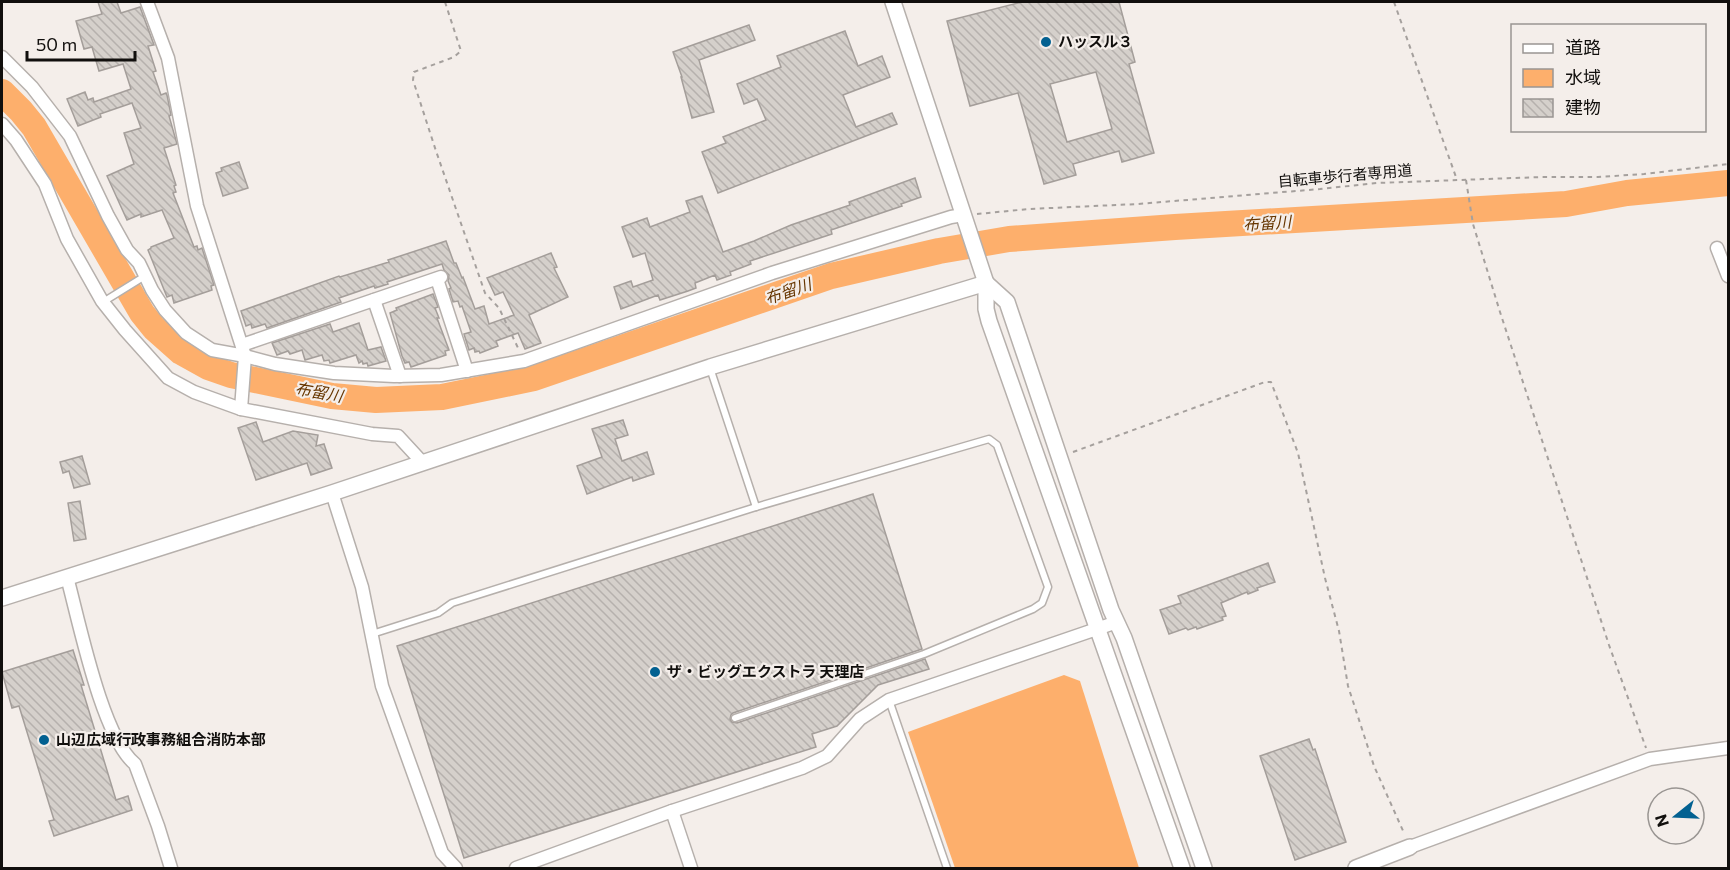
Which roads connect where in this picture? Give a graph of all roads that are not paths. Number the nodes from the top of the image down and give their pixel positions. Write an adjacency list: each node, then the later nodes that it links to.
1 (147, 2): 12 (street)
2 (893, 2): 5 (street)
3 (2, 57): 7 (street)
4 (2, 124): 11 (street)
5 (965, 220): 9 (street); 14 (street)
6 (1717, 248): 8 (street)
7 (144, 276): 11 (lane); 12 (street)
8 (1728, 276)
9 (985, 278): 13 (street); 22 (street); 23 (street)
10 (374, 300): 12 (street); 14 (street); 15 (street)
11 (105, 301): 16 (street)
12 (244, 354): 15 (street); 16 (street)
13 (710, 368): 17 (street); 19 (lane)
14 (467, 370): 15 (street)
15 (400, 376)
16 (241, 405): 17 (street)
17 (422, 462): 18 (street)
18 (332, 493): 20 (street); 24 (street)
19 (756, 507): 24 (lane); 26 (lane)
20 (68, 577): 21 (street); 30 (street)
21 (2, 598)
22 (1117, 622): 23 (street); 36 (street)
23 (1098, 628): 25 (street); 35 (street)
24 (372, 634): 31 (street)
25 (889, 700): 28 (street); 34 (lane)
26 (735, 718)
27 (1728, 748): 29 (street)
28 (672, 811): 32 (street); 33 (street)
29 (1410, 848): 37 (street)
30 (171, 868)
31 (456, 868)
32 (516, 868)
33 (691, 868)
34 (947, 868)
35 (1182, 868)
36 (1204, 868)
37 (1356, 868)

